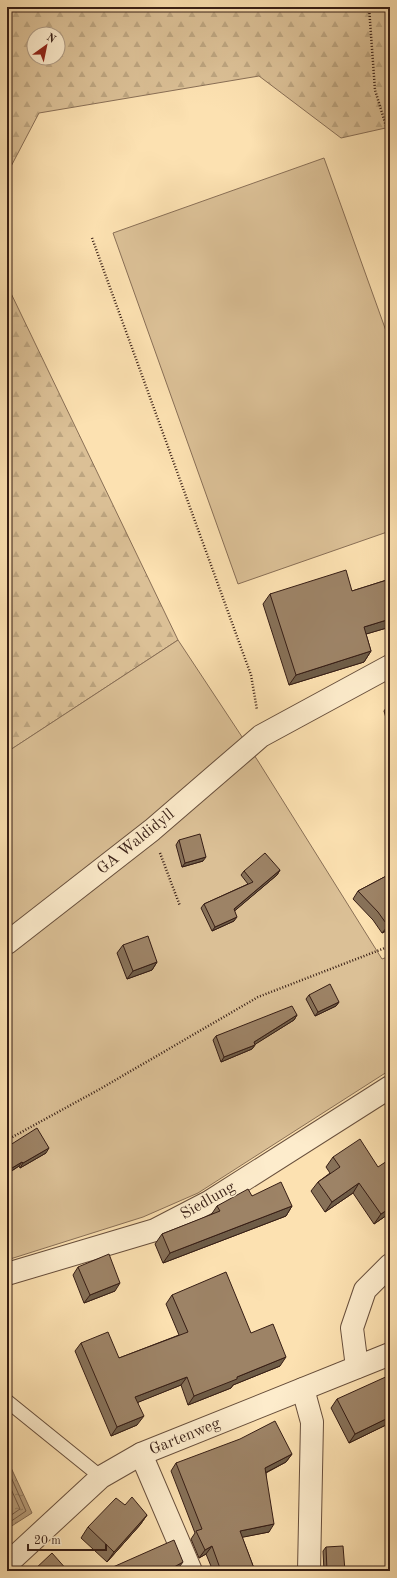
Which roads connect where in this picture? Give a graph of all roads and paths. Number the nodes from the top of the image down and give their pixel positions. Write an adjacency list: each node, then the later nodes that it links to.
1 (369, 7): 2 (path)
2 (390, 139)
3 (92, 238): 5 (path)
4 (390, 666): 5 (street, GA Waldidyll)
5 (261, 736): 6 (street, GA Waldidyll)
6 (152, 830): 7 (path); 8 (street, GA Waldidyll)
7 (180, 906)
8 (7, 943)
9 (390, 946): 11 (path)
10 (390, 1087): 13 (street, Siedlung)
11 (7, 1140)
12 (390, 1265): 15 (street)
13 (7, 1274)
14 (390, 1354): 15 (street, Gartenweg)
15 (357, 1367): 16 (street, Gartenweg)
16 (303, 1389): 18 (street, Gartenweg); 22 (street)
17 (7, 1401): 19 (lane)
18 (141, 1454): 19 (street, Gartenweg); 21 (street)
19 (101, 1478): 20 (street, Gartenweg)
20 (7, 1564)
21 (191, 1571)
22 (309, 1571)

